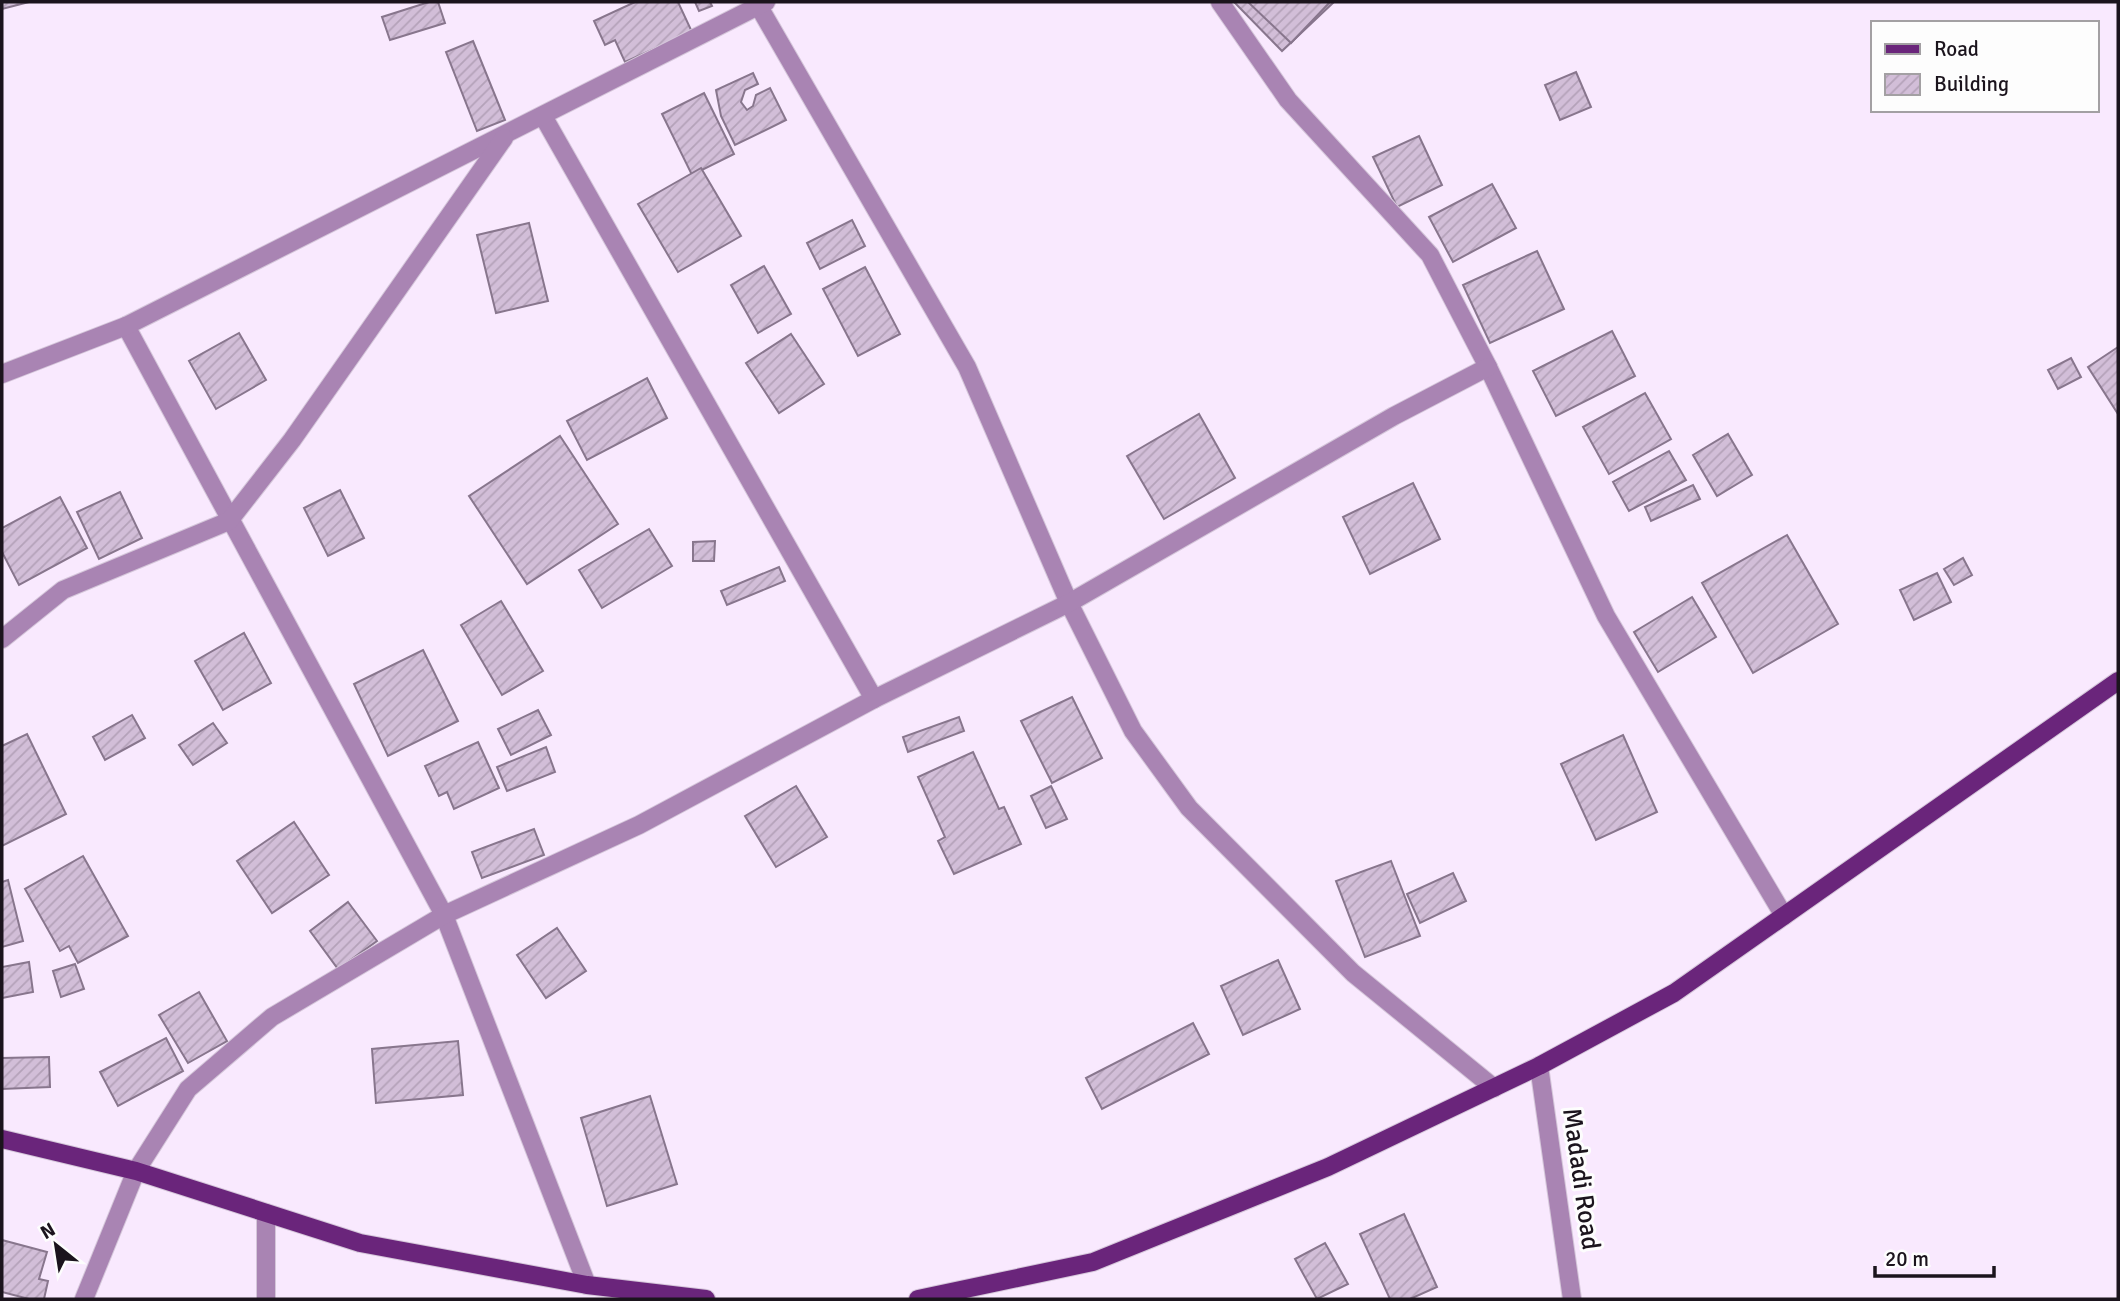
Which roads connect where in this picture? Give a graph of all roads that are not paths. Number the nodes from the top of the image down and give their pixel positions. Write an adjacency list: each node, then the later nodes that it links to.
1 (1220, 2): 6 (street)
2 (762, 4): 3 (street); 9 (street)
3 (543, 116): 4 (street); 12 (street)
4 (506, 135): 5 (street); 8 (street)
5 (126, 326): 7 (street); 8 (street)
6 (1488, 367): 9 (street); 14 (street)
7 (2, 374)
8 (229, 521): 10 (street); 13 (street)
9 (1069, 603): 12 (street); 16 (street)
10 (2, 639)
11 (2118, 681): 14 (main road)
12 (874, 699): 13 (street)
13 (444, 915): 18 (street); 20 (street)
14 (1784, 916): 15 (main road)
15 (1539, 1066): 16 (main road); 25 (street, Madadi Road)
16 (1494, 1088): 24 (main road)
17 (2, 1139): 18 (main road)
18 (136, 1171): 19 (main road); 21 (street)
19 (266, 1213): 20 (main road); 22 (street)
20 (587, 1285): 23 (main road)
21 (84, 1299)
22 (266, 1299)
23 (706, 1299)
24 (918, 1299)
25 (1573, 1299)

